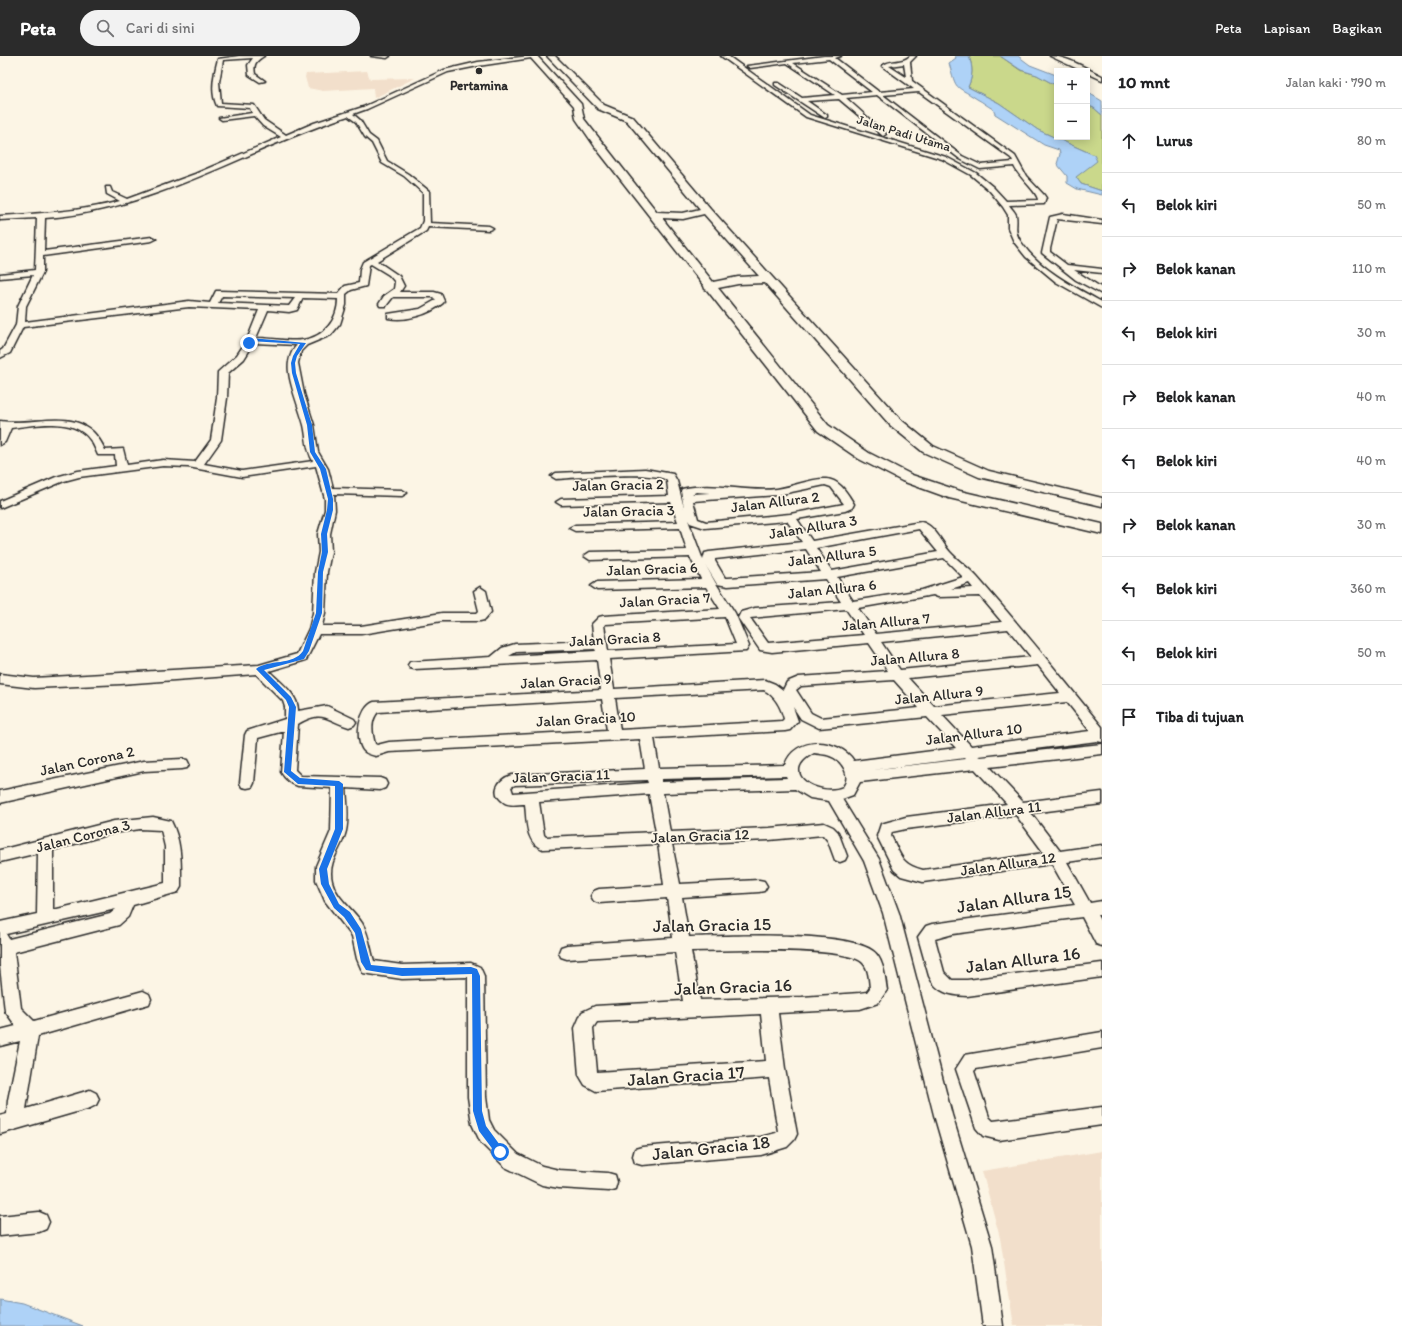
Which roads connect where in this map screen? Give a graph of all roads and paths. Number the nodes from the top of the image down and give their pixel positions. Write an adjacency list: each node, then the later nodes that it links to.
1 (374, 56): 2 (street)
2 (388, 56)
3 (551, 56): 37 (street)
4 (724, 56): 36 (street, Jalan Padi Utama)
5 (840, 56): 10 (street)
6 (913, 56): 13 (street)
7 (1053, 56): 15 (street)
8 (259, 57): 20 (street); 27 (street)
9 (534, 57): 26 (street); 39 (street)
10 (830, 57): 12 (street); 23 (street)
11 (741, 59): 14 (street)
12 (788, 62): 14 (street); 24 (street)
13 (907, 62): 21 (street); 21 (street)
14 (750, 66): 17 (street)
15 (1080, 68)
16 (1090, 72): 18 (street)
17 (763, 75)
18 (1102, 78)
19 (770, 79): 25 (street)
20 (262, 81)
21 (909, 82): 22 (street)
22 (919, 90): 23 (street); 32 (street)
23 (878, 93): 24 (street); 31 (street)
24 (840, 96): 25 (street); 29 (street)
25 (802, 100): 29 (street)
26 (348, 113): 30 (street); 43 (street)
27 (256, 114): 28 (street); 30 (street)
28 (222, 118)
29 (883, 134): 31 (street)
30 (286, 137): 34 (street)
31 (959, 156): 32 (street)
32 (1016, 164): 35 (street)
33 (108, 188): 34 (street)
34 (126, 201): 40 (street)
35 (1041, 202): 36 (street); 38 (street)
36 (1005, 203): 38 (street, Jalan Padi Utama)
37 (706, 210): 39 (street); 52 (street)
38 (1018, 212): 60 (street, Jalan Padi Utama)
39 (655, 215): 53 (street)
40 (41, 216): 41 (street); 46 (street)
41 (0, 218)
42 (1102, 222): 48 (street)
43 (425, 225): 44 (street); 47 (street)
44 (489, 228)
45 (152, 239): 46 (street)
46 (39, 254): 49 (street)
47 (371, 261): 56 (street); 57 (street)
48 (1064, 267): 50 (street); 54 (street)
49 (39, 272): 51 (street); 63 (street)
50 (1102, 272): 54 (street)
51 (0, 276)
52 (768, 280): 53 (street); 77 (street)
53 (709, 287): 82 (street)
54 (1101, 291)
55 (301, 295): 57 (street); 58 (street); 61 (street)
56 (392, 295): 59 (street); 62 (street)
57 (342, 297): 65 (street)
58 (214, 304): 61 (street); 63 (street)
59 (383, 304)
60 (1102, 305)
61 (264, 309): 64 (street)
62 (391, 316)
63 (20, 325): 66 (street)
64 (251, 340): 65 (street); 70 (street)
65 (304, 343): 69 (street)
66 (0, 355)
67 (4, 425): 68 (street); 71 (street)
68 (0, 442)
69 (318, 463): 70 (street); 73 (street)
70 (196, 466): 71 (street)
71 (122, 468): 78 (street)
72 (556, 476): 75 (street)
73 (328, 491): 74 (street); 98 (street)
74 (402, 492)
75 (675, 499): 76 (street, Jalan Gracia 2); 80 (street)
76 (561, 502)
77 (1102, 502)
78 (0, 505)
79 (790, 517): 79 (street, Jalan Allura 2); 83 (street)
80 (684, 525): 81 (street, Jalan Gracia 3); 84 (street)
81 (575, 528)
82 (1102, 529)
83 (811, 545): 85 (street, Jalan Allura 3); 87 (street); 89 (street, Jalan Allura 3)
84 (694, 553): 86 (street); 90 (street)
85 (946, 554): 87 (street, Jalan Allura 5); 88 (street)
86 (590, 556)
87 (830, 575): 89 (street, Jalan Allura 5); 95 (street)
88 (971, 578): 93 (street); 94 (street, Jalan Allura 6)
89 (721, 581)
90 (709, 583): 91 (street, Jalan Gracia 6); 96 (street)
91 (597, 586)
92 (480, 592): 98 (street)
93 (982, 592): 94 (street, Jalan Allura 6); 97 (street)
94 (922, 594): 95 (street, Jalan Allura 6)
95 (851, 605): 99 (street); 100 (street, Jalan Allura 6)
96 (729, 612): 101 (street, Jalan Gracia 7); 101 (street, Jalan Gracia 8)
97 (1011, 625): 99 (street, Jalan Allura 7); 102 (street)
98 (315, 629): 104 (street)
99 (873, 639): 100 (street, Jalan Allura 7); 105 (street)
100 (764, 647)
101 (602, 650): 103 (street, Jalan Gracia 8); 107 (street)
102 (1041, 660): 105 (street, Jalan Allura 8); 108 (street)
103 (414, 666)
104 (259, 669): 106 (street); 112 (street)
105 (897, 675): 110 (street); 111 (street, Jalan Allura 8)
106 (0, 679)
107 (609, 695): 109 (street, Jalan Gracia 9); 114 (street, Jalan Gracia 9); 116 (street)
108 (1070, 697): 110 (street, Jalan Allura 9); 117 (street)
109 (374, 707): 116 (street, Jalan Gracia 10)
110 (931, 712): 111 (street, Jalan Allura 9); 118 (street)
111 (812, 720)
112 (291, 722): 113 (street); 124 (street); 125 (street)
113 (349, 722)
114 (785, 726): 115 (street, Jalan Gracia 10)
115 (646, 733): 116 (street, Jalan Gracia 10); 123 (street)
116 (614, 735)
117 (1102, 740): 118 (street, Jalan Allura 10); 119 (street, Jalan Allura 10)
118 (966, 752): 119 (street); 122 (street, Jalan Allura 10)
119 (978, 762): 122 (street, Jalan Allura 10); 132 (street)
120 (182, 764): 129 (street, Jalan Corona 2)
121 (790, 770): 122 (street); 123 (street, Jalan Gracia 11); 127 (street)
122 (853, 772): 128 (street)
123 (654, 781): 127 (street, Jalan Gracia 11); 130 (street, Jalan Gracia 11); 130 (street, Jalan Gracia 11); 133 (street)
124 (247, 783)
125 (339, 784): 126 (street); 167 (street)
126 (380, 784)
127 (797, 784): 128 (street)
128 (833, 796): 170 (street)
129 (0, 797)
130 (531, 798): 133 (street, Jalan Gracia 12)
131 (1102, 798): 132 (street, Jalan Allura 11)
132 (1019, 808): 138 (street); 139 (street, Jalan Allura 11)
133 (664, 837): 137 (street, Jalan Gracia 12); 141 (street)
134 (46, 846): 136 (street, Jalan Corona 3); 143 (street, Jalan Corona 3); 146 (street)
135 (1102, 851): 138 (street, Jalan Allura 12)
136 (0, 856)
137 (840, 856)
138 (1056, 857): 139 (street, Jalan Allura 12); 145 (street)
139 (913, 875)
140 (759, 886): 141 (street)
141 (673, 891): 142 (street); 150 (street)
142 (599, 896)
143 (125, 900): 146 (street); 149 (street)
144 (1102, 908): 145 (street, Jalan Allura 15)
145 (1086, 910): 148 (street); 153 (street, Jalan Allura 15)
146 (44, 918): 147 (street)
147 (0, 930)
148 (1102, 939)
149 (2, 944): 158 (street)
150 (683, 944): 151 (street, Jalan Gracia 15); 155 (street, Jalan Gracia 15); 157 (street)
151 (567, 952)
152 (1102, 970): 153 (street, Jalan Allura 16)
153 (948, 987)
154 (143, 998): 158 (street)
155 (872, 998): 156 (street, Jalan Gracia 16)
156 (768, 1006): 157 (street, Jalan Gracia 16); 161 (street)
157 (694, 1008): 162 (street, Jalan Gracia 16)
158 (31, 1030): 159 (street); 165 (street)
159 (0, 1038)
160 (1102, 1040): 164 (street)
161 (776, 1069): 162 (street, Jalan Gracia 17); 166 (street, Jalan Gracia 18)
162 (596, 1082)
163 (90, 1099): 165 (street)
164 (1102, 1116)
165 (8, 1123)
166 (642, 1156)
167 (608, 1182)
168 (39, 1222): 169 (street)
169 (0, 1226)
170 (993, 1326)

